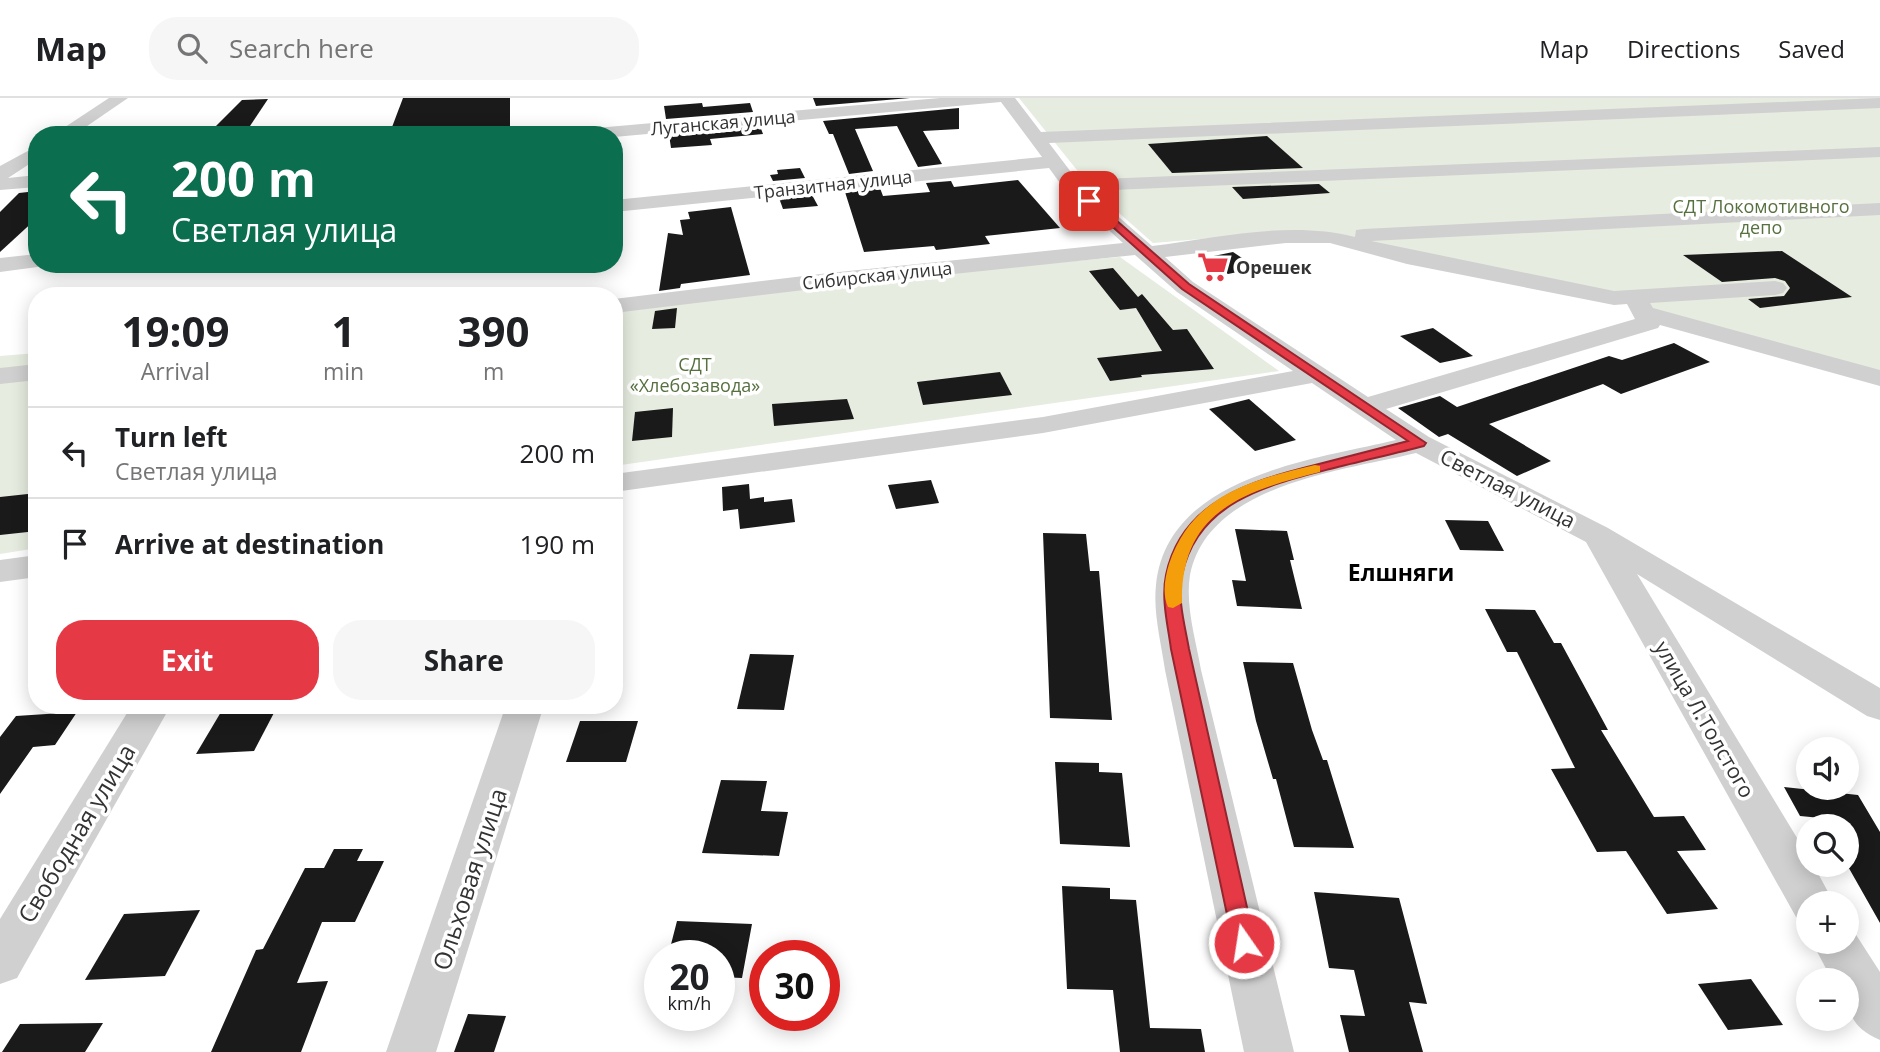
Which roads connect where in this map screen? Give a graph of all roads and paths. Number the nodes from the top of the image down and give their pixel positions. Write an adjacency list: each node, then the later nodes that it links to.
1 (120, 98): 2 (street); 6 (street)
2 (129, 98)
3 (998, 98): 7 (street, Луганская улица)
4 (1007, 98): 8 (street, Светлая улица)
5 (1880, 103): 8 (street)
6 (76, 126)
7 (623, 131)
8 (1035, 138): 13 (street, Светлая улица)
9 (1880, 152): 17 (street)
10 (28, 155): 12 (street)
11 (28, 156): 14 (street)
12 (0, 161)
13 (1052, 162): 17 (street, Светлая улица); 18 (street, Транзитная улица)
14 (0, 174)
15 (28, 182): 16 (street)
16 (0, 184)
17 (1072, 186): 21 (street, Светлая улица)
18 (623, 205)
19 (1880, 209): 20 (street)
20 (1330, 237): 21 (street, Сибирская улица); 26 (street)
21 (1143, 250): 25 (street, Сибирская улица); 28 (street, Светлая улица)
22 (28, 262): 23 (street)
23 (0, 265)
24 (1775, 288): 26 (street)
25 (623, 305)
26 (1638, 305): 30 (street); 31 (street)
27 (28, 373): 29 (street)
28 (1314, 374): 31 (street, Светлая улица); 33 (street)
29 (0, 376)
30 (1880, 378)
31 (1364, 407): 32 (street, Светлая улица)
32 (1419, 443): 34 (street, Светлая улица); 45 (street)
33 (623, 482)
34 (1597, 534): 37 (street, Светлая улица); 40 (street, улица Л.Толстого)
35 (28, 567): 36 (street)
36 (0, 571)
37 (1880, 706)
38 (147, 714): 42 (street, Свободная улица)
39 (522, 714): 44 (street, Ольховая улица)
40 (1805, 891)
41 (1842, 954): 43 (street)
42 (0, 962)
43 (1880, 1016)
44 (411, 1052)
45 (1269, 1052)

